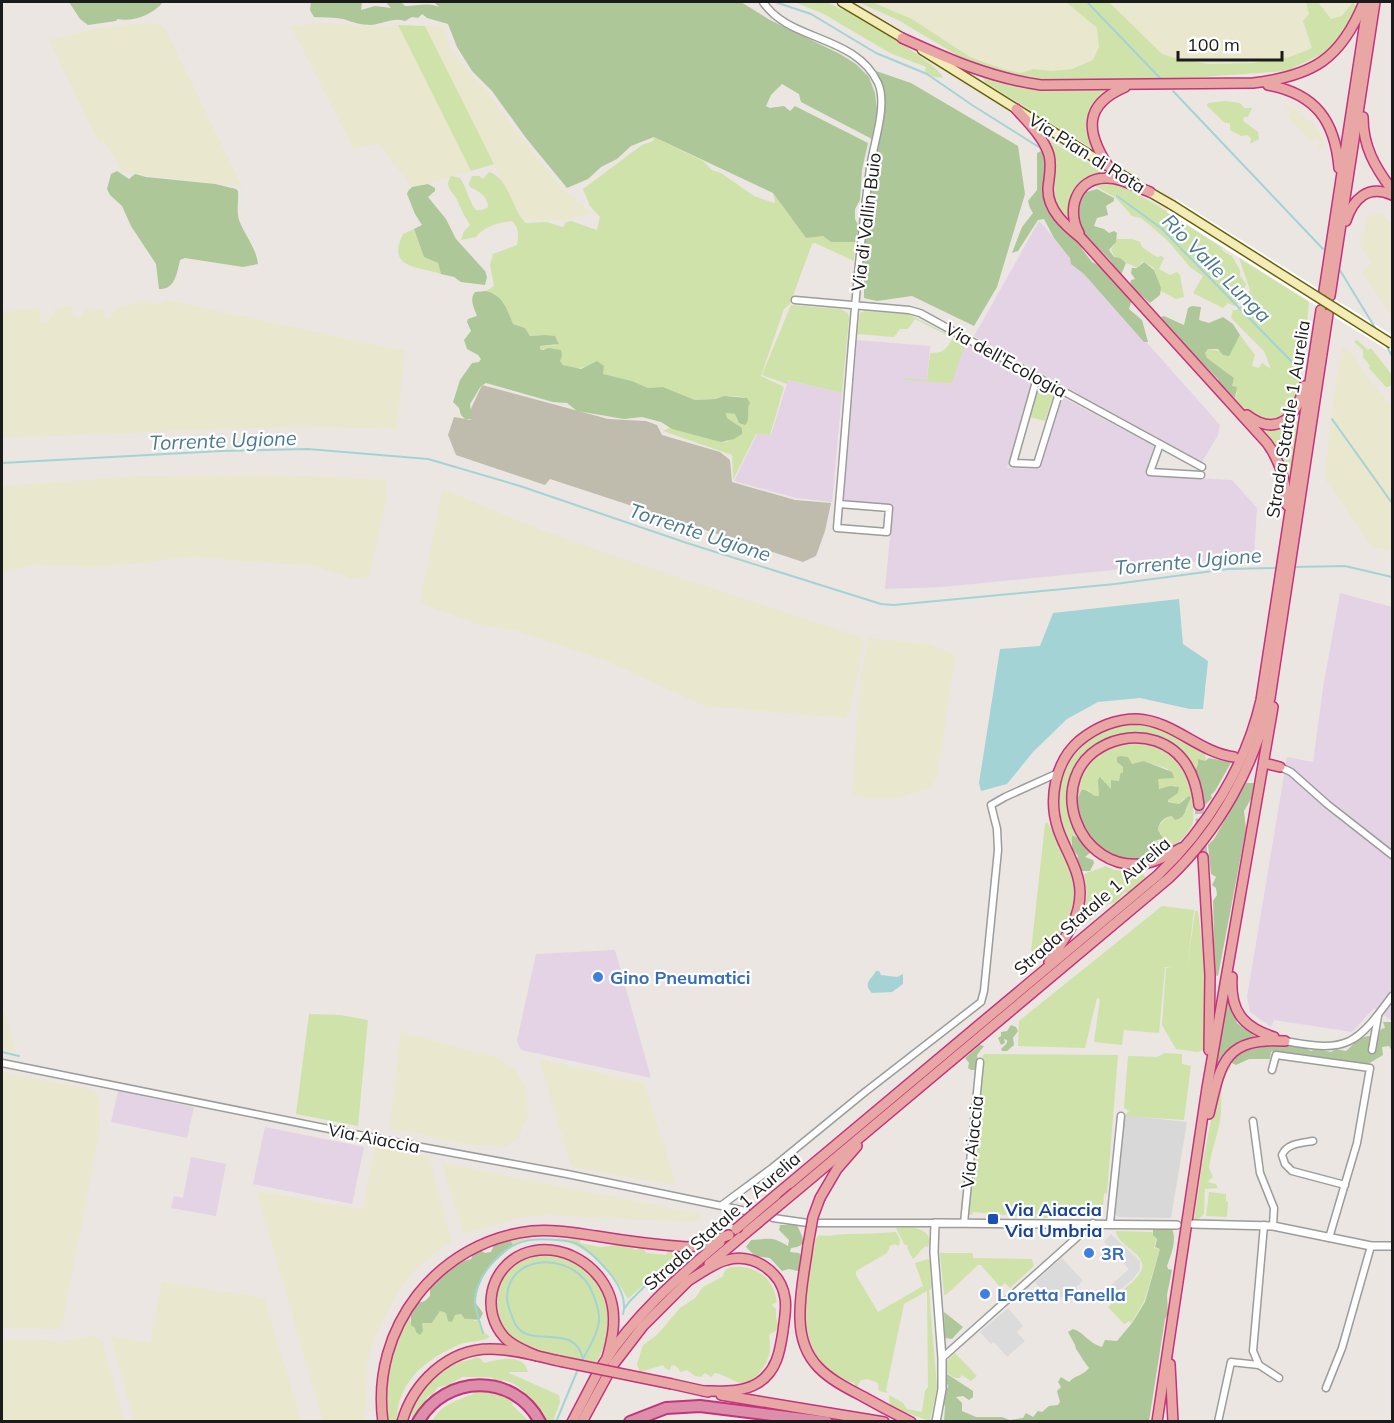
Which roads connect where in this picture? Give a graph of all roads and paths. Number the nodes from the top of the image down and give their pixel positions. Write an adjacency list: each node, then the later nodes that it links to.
1 (764, 2): 18 (street, Via di Vallin Buio)
2 (842, 2): 5 (main road, Via Pian di Rota)
3 (1366, 2): 7 (highway); 11 (highway)
4 (1375, 2): 6 (highway)
5 (903, 38): 8 (highway); 9 (main road, Via Pian di Rota)
6 (1365, 74): 12 (highway); 16 (highway)
7 (1253, 83): 8 (highway); 11 (highway)
8 (1129, 85): 10 (highway)
9 (1016, 109): 10 (main road, Via Pian di Rota); 15 (highway)
10 (1108, 166): 13 (main road, Via Pian di Rota)
11 (1339, 189): 16 (highway)
12 (1392, 190)
13 (1150, 192): 15 (highway); 20 (main road, Via Pian di Rota, bridge)
14 (1392, 195): 16 (highway)
15 (1081, 238): 23 (highway)
16 (1338, 249)
17 (795, 300): 18 (street, Via dell'Ecologia)
18 (857, 305): 21 (street, Via dell'Ecologia); 27 (street, Via di Vallin Buio)
19 (1317, 332): 23 (highway); 28 (highway, Strada Statale 1 Aurelia); 29 (highway, Strada Statale 1 Aurelia)
20 (1392, 344)
21 (1037, 378): 22 (street, Via dell'Ecologia); 22 (street)
22 (1060, 390): 24 (street, Via dell'Ecologia)
23 (1232, 404): 28 (highway)
24 (1160, 444): 25 (street, Via dell'Ecologia); 26 (street)
25 (1202, 467)
26 (1202, 476)
27 (839, 504): 27 (street, Via di Vallin Buio)
28 (1288, 528): 29 (highway, Strada Statale 1 Aurelia)
29 (1289, 546): 30 (highway, Strada Statale 1 Aurelia)
30 (1281, 600): 31 (highway, Strada Statale 1 Aurelia); 37 (highway, Strada Statale 1 Aurelia)
31 (1276, 663): 40 (highway); 52 (highway, Strada Statale 1 Aurelia)
32 (1233, 758): 35 (highway)
33 (1268, 764): 34 (highway)
34 (1280, 767): 38 (street)
35 (1058, 773): 41 (highway); 56 (street)
36 (1198, 806): 37 (highway)
37 (1188, 844): 41 (highway, Strada Statale 1 Aurelia)
38 (1392, 855)
39 (1203, 857): 49 (highway)
40 (1233, 942): 44 (highway); 49 (highway)
41 (1043, 972): 69 (highway, Strada Statale 1 Aurelia, bridge)
42 (1392, 996): 43 (street)
43 (1378, 1016): 44 (street); 45 (street)
44 (1285, 1041): 54 (highway)
45 (1372, 1050)
46 (980, 1062): 62 (street, Via Aiaccia)
47 (2, 1064): 56 (street, Via Aiaccia)
48 (1272, 1070): 55 (street)
49 (1207, 1088): 54 (highway)
50 (1121, 1116): 64 (street)
51 (1253, 1121): 68 (street)
52 (876, 1124): 73 (highway, Strada Statale 1 Aurelia, bridge); 91 (highway, bridge)
53 (1313, 1142): 55 (street)
54 (1199, 1144): 74 (highway)
55 (1345, 1185): 70 (street)
56 (722, 1205): 57 (street, Via Aiaccia)
57 (746, 1211)
58 (773, 1218): 59 (street)
59 (808, 1223)
60 (817, 1223): 61 (street)
61 (935, 1223): 62 (street); 76 (street)
62 (964, 1223): 63 (street)
63 (1093, 1223): 64 (street); 76 (street)
64 (1110, 1223): 66 (street)
65 (1193, 1224): 67 (street)
66 (1177, 1225)
67 (1264, 1225): 68 (street); 78 (street)
68 (1273, 1226): 70 (street)
69 (732, 1232): 77 (highway, Strada Statale 1 Aurelia); 83 (highway)
70 (1329, 1238): 71 (street)
71 (1371, 1246): 72 (street); 80 (street)
72 (1392, 1246)
73 (686, 1282): 77 (highway, Strada Statale 1 Aurelia); 81 (highway)
74 (1170, 1335): 93 (highway); 94 (highway)
75 (537, 1356): 77 (highway); 81 (highway, bridge); 82 (highway)
76 (942, 1358): 92 (street)
77 (608, 1363)
78 (1259, 1365): 79 (street); 95 (street)
79 (1279, 1378)
80 (1326, 1388)
81 (704, 1391): 90 (highway)
82 (402, 1421)
83 (383, 1422)
84 (418, 1422): 85 (highway)
85 (540, 1422)
86 (572, 1422): 87 (highway)
87 (582, 1422)
88 (630, 1422): 89 (highway)
89 (828, 1422)
90 (884, 1422)
91 (911, 1422)
92 (936, 1422)
93 (1157, 1422)
94 (1173, 1422)
95 (1218, 1422)

